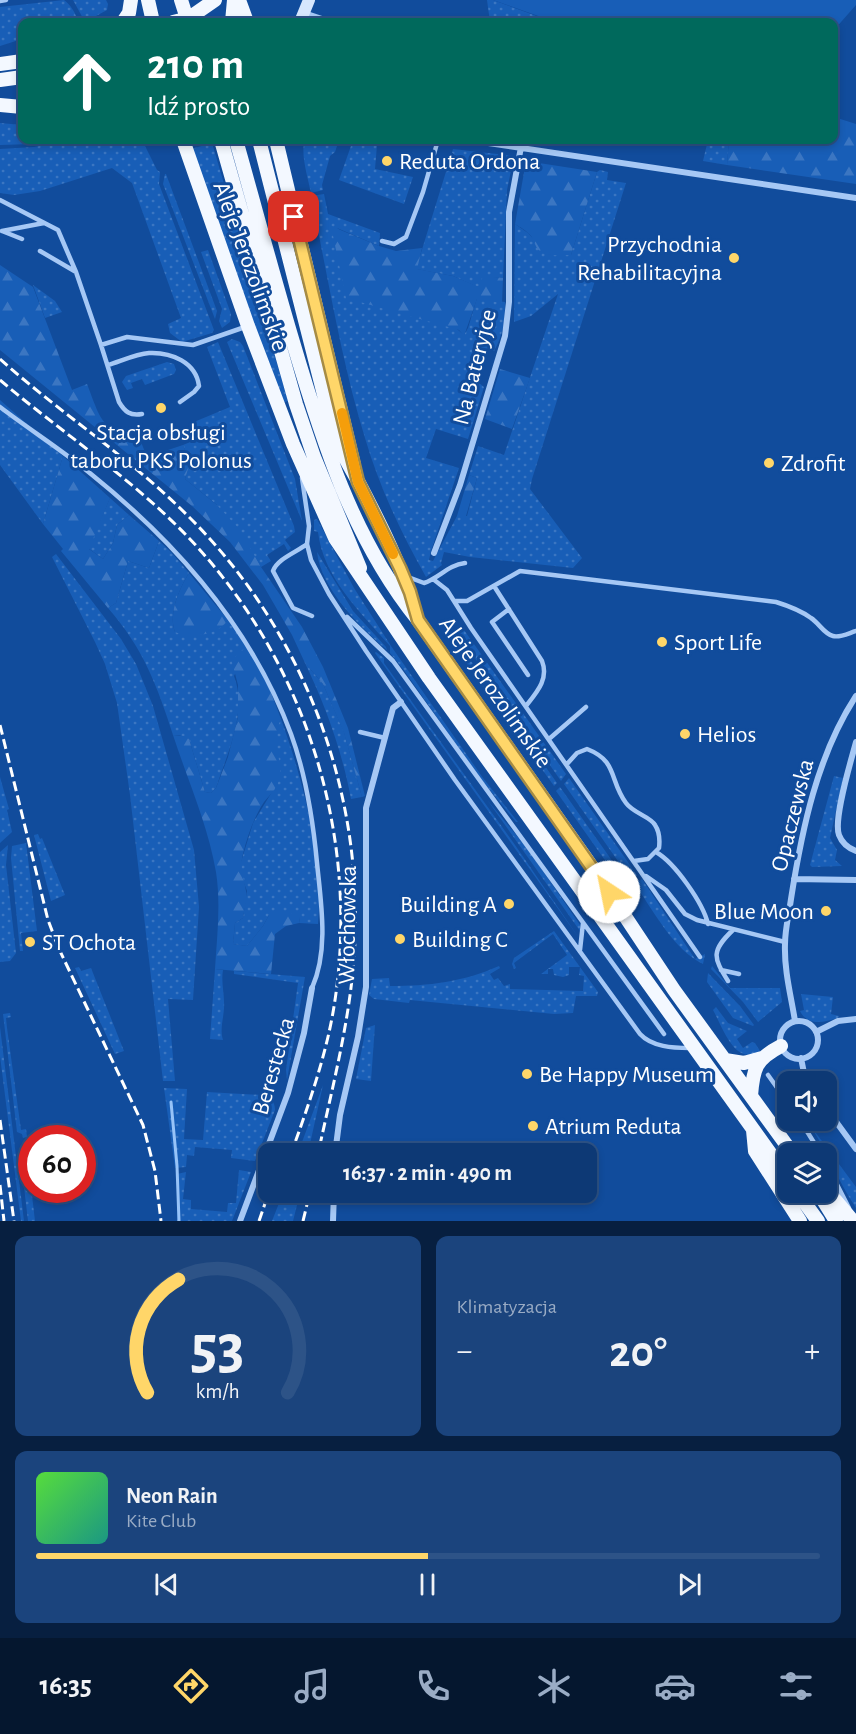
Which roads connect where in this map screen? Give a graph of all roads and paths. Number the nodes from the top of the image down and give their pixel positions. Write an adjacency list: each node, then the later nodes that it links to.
1 (6, 0): 10 (lane)
2 (131, 0): 11 (main road)
3 (148, 0): 12 (main road)
4 (181, 0): 13 (main road)
5 (196, 0): 14 (main road)
6 (215, 0): 15 (main road)
7 (234, 0): 16 (main road)
8 (239, 0): 17 (main road)
9 (309, 0): 18 (main road)
10 (0, 1)
11 (126, 18)
12 (152, 18)
13 (190, 18)
14 (192, 18)
15 (194, 18)
16 (232, 18)
17 (245, 18)
18 (302, 18)
19 (18, 62): 20 (main road)
20 (0, 64)
21 (18, 78): 22 (main road)
22 (0, 80)
23 (177, 144): 32 (main road)
24 (184, 144): 32 (main road, Aleje Jerozolimskie)
25 (222, 144): 40 (main road, Aleje Jerozolimskie)
26 (237, 144): 40 (main road, Aleje Jerozolimskie)
27 (260, 144): 49 (main road)
28 (277, 144): 49 (main road, Aleje Jerozolimskie)
29 (437, 144): 38 (lane)
30 (498, 144): 31 (street)
31 (521, 147): 33 (street); 51 (street, Na Bateryjce)
32 (190, 159): 42 (main road, Aleje Jerozolimskie)
33 (856, 198)
34 (0, 200): 35 (lane)
35 (45, 223): 36 (lane); 41 (lane)
36 (1, 230): 37 (lane)
37 (22, 239)
38 (382, 241)
39 (40, 251): 41 (lane)
40 (260, 253): 55 (main road, Aleje Jerozolimskie); 61 (main road, Aleje Jerozolimskie)
41 (76, 273): 43 (lane)
42 (248, 326): 43 (lane); 48 (main road, Aleje Jerozolimskie)
43 (101, 345): 44 (lane)
44 (108, 365): 45 (lane); 47 (lane)
45 (180, 402)
46 (0, 407): 88 (lane)
47 (142, 414)
48 (292, 444): 50 (lane); 55 (main road, Aleje Jerozolimskie)
49 (358, 482): 53 (main road)
50 (307, 544): 58 (lane); 60 (lane)
51 (434, 553)
52 (465, 563): 54 (lane)
53 (402, 573): 54 (lane); 61 (main road)
54 (433, 579): 57 (lane)
55 (364, 581): 94 (main road, Aleje Jerozolimskie)
56 (494, 586): 57 (lane); 59 (lane); 62 (lane)
57 (454, 601): 66 (lane)
58 (339, 609): 65 (lane); 79 (lane)
59 (509, 609): 63 (lane); 66 (lane)
60 (312, 616)
61 (418, 620): 97 (main road, Aleje Jerozolimskie)
62 (856, 631)
63 (528, 675)
64 (856, 696): 77 (street, Opaczewska)
65 (401, 702): 69 (street, Włochowska); 83 (lane)
66 (526, 706): 70 (lane)
67 (585, 707): 70 (lane)
68 (360, 732): 69 (lane)
69 (385, 738): 104 (street, Włochowska)
70 (549, 739): 72 (lane)
71 (856, 742): 73 (street)
72 (567, 764): 74 (lane); 75 (lane)
73 (856, 851)
74 (656, 852): 75 (lane); 80 (lane)
75 (634, 861): 76 (lane)
76 (644, 874): 80 (lane); 84 (lane)
77 (794, 879): 78 (street); 82 (street, Opaczewska)
78 (856, 880)
79 (583, 923): 83 (lane); 92 (lane)
80 (708, 924): 81 (lane)
81 (733, 930): 82 (lane); 85 (lane)
82 (785, 942): 90 (street, Opaczewska)
83 (580, 950): 94 (lane)
84 (700, 957)
85 (721, 970): 86 (lane); 87 (lane)
86 (740, 974)
87 (728, 981)
88 (312, 988): 114 (street, Berestecka)
89 (856, 1019): 91 (street)
90 (795, 1021): 91 (street); 93 (street)
91 (816, 1032): 96 (street)
92 (664, 1034)
93 (781, 1046): 95 (main road); 96 (street)
94 (696, 1048): 103 (main road, Aleje Jerozolimskie)
95 (762, 1058): 97 (main road); 101 (main road)
96 (801, 1058): 98 (street)
97 (724, 1060): 101 (main road, Aleje Jerozolimskie)
98 (804, 1071)
99 (768, 1075): 100 (lane)
100 (777, 1088)
101 (751, 1096): 105 (main road, Aleje Jerozolimskie)
102 (837, 1123): 106 (street)
103 (753, 1128): 107 (main road, Aleje Jerozolimskie); 113 (main road)
104 (336, 1143)
105 (786, 1143)
106 (856, 1149)
107 (777, 1162)
108 (837, 1186): 118 (lane)
109 (837, 1202): 118 (main road)
110 (334, 1203): 115 (street)
111 (805, 1203): 116 (main road)
112 (825, 1203): 117 (main road)
113 (797, 1218)
114 (240, 1221)
115 (333, 1221)
116 (818, 1221)
117 (836, 1221)
118 (854, 1221)

